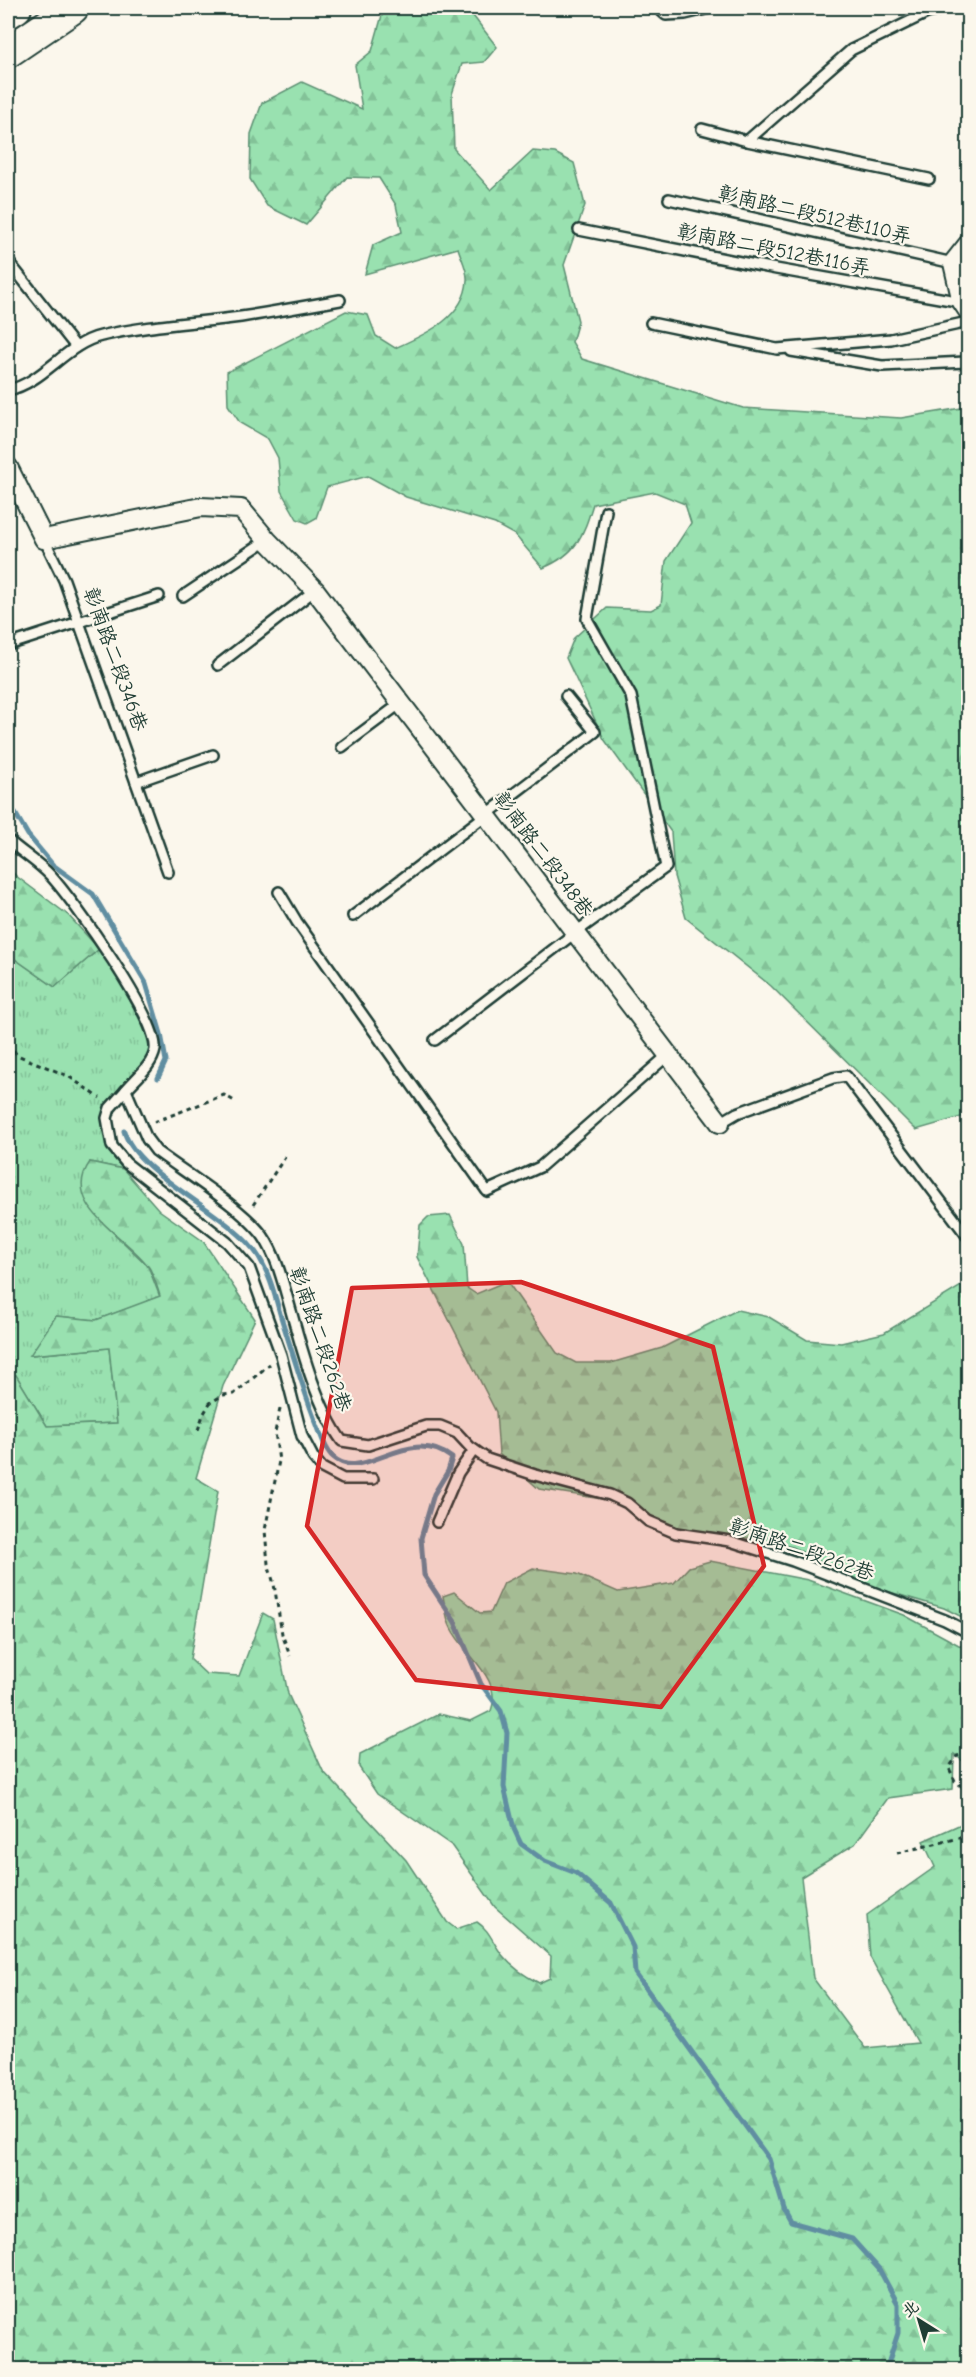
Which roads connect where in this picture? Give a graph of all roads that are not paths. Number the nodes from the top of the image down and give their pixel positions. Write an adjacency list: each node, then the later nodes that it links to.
1 (16, 8): 6 (main road)
2 (73, 8): 7 (main road)
3 (658, 8): 4 (lane)
4 (710, 8)
5 (946, 8): 9 (lane)
6 (8, 14)
7 (8, 52)
8 (702, 129): 9 (lane)
9 (747, 141): 10 (lane)
10 (929, 179)
11 (669, 199): 15 (lane, 彰南路二段512巷110弄)
12 (579, 230): 17 (lane, 彰南路二段512巷116弄)
13 (969, 244): 15 (street)
14 (8, 261): 20 (lane)
15 (953, 264): 17 (street)
16 (340, 300): 20 (lane)
17 (965, 307)
18 (969, 322): 21 (lane)
19 (651, 323): 21 (lane)
20 (76, 347): 23 (lane)
21 (777, 349): 22 (lane)
22 (966, 362)
23 (8, 390)
24 (8, 467): 26 (street, 彰南路二段346巷)
25 (606, 511): 44 (lane)
26 (44, 539): 27 (street, 彰南路二段348巷); 31 (lane, 彰南路二段346巷)
27 (267, 540): 28 (street, 彰南路二段348巷); 30 (lane)
28 (315, 590): 33 (lane); 35 (street, 彰南路二段348巷)
29 (159, 596): 31 (lane)
30 (183, 596)
31 (78, 623): 32 (lane); 38 (lane, 彰南路二段346巷)
32 (8, 645)
33 (218, 665)
34 (566, 696): 39 (lane)
35 (401, 703): 36 (lane); 39 (street, 彰南路二段348巷)
36 (342, 747)
37 (213, 755): 38 (lane)
38 (136, 782): 41 (lane, 彰南路二段346巷)
39 (485, 814): 43 (lane); 44 (street, 彰南路二段348巷)
40 (8, 840): 47 (lane)
41 (168, 872)
42 (279, 892): 46 (lane)
43 (353, 916)
44 (576, 932): 45 (lane); 46 (street, 彰南路二段348巷)
45 (435, 1040)
46 (668, 1055): 48 (street, 彰南路二段348巷)
47 (126, 1090): 50 (lane, 彰南路二段262巷); 51 (lane)
48 (720, 1123): 49 (lane, 彰南路二段348巷)
49 (969, 1237)
50 (474, 1450): 52 (lane); 53 (lane, 彰南路二段262巷)
51 (374, 1479)
52 (437, 1522)
53 (969, 1632)

